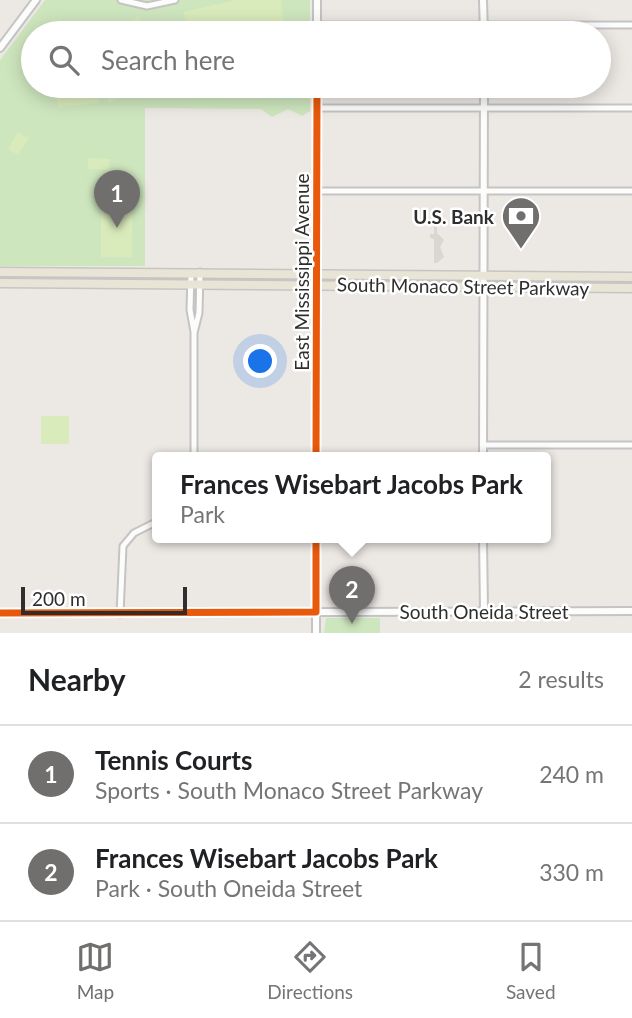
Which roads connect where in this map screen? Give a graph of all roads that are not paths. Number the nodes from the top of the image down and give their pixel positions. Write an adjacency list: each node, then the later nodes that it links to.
1 (36, 0): 10 (street)
2 (121, 0): 3 (street)
3 (175, 0)
4 (317, 0): 6 (street)
5 (484, 0): 7 (street)
6 (317, 21)
7 (484, 21)
8 (611, 25): 9 (street)
9 (632, 25)
10 (0, 48)
11 (317, 98): 13 (street, East Mississippi Avenue)
12 (484, 98): 14 (street)
13 (317, 108): 14 (street); 16 (street, East Mississippi Avenue)
14 (484, 108): 15 (street); 17 (street)
15 (632, 108)
16 (318, 191): 17 (street); 21 (street, East Mississippi Avenue)
17 (484, 191): 18 (street); 22 (street)
18 (632, 191)
19 (0, 272): 20 (main road, South Monaco Street Parkway)
20 (196, 272): 21 (main road, South Monaco Street Parkway); 25 (street); 26 (street)
21 (317, 273): 22 (main road, South Monaco Street Parkway); 27 (street, East Mississippi Avenue)
22 (483, 277): 23 (main road, South Monaco Street Parkway); 28 (street)
23 (632, 277)
24 (0, 283): 25 (main road, South Monaco Street Parkway)
25 (190, 283): 26 (main road, South Monaco Street Parkway); 30 (street)
26 (199, 283): 27 (main road, South Monaco Street Parkway); 30 (street)
27 (316, 283): 28 (main road, South Monaco Street Parkway); 34 (street, East Mississippi Avenue)
28 (483, 288): 29 (main road, South Monaco Street Parkway); 31 (street)
29 (632, 288)
30 (194, 332): 33 (street)
31 (483, 445): 32 (street); 35 (street)
32 (632, 445)
33 (194, 452)
34 (316, 452)
35 (483, 452)
36 (152, 524): 43 (street)
37 (316, 543): 41 (street)
38 (483, 543): 39 (street)
39 (484, 611): 40 (street, South Oneida Street); 41 (street, South Oneida Street)
40 (632, 611)
41 (316, 612): 43 (street, South Oneida Street); 44 (street)
42 (0, 613): 43 (street, South Oneida Street)
43 (120, 614)
44 (316, 633)

